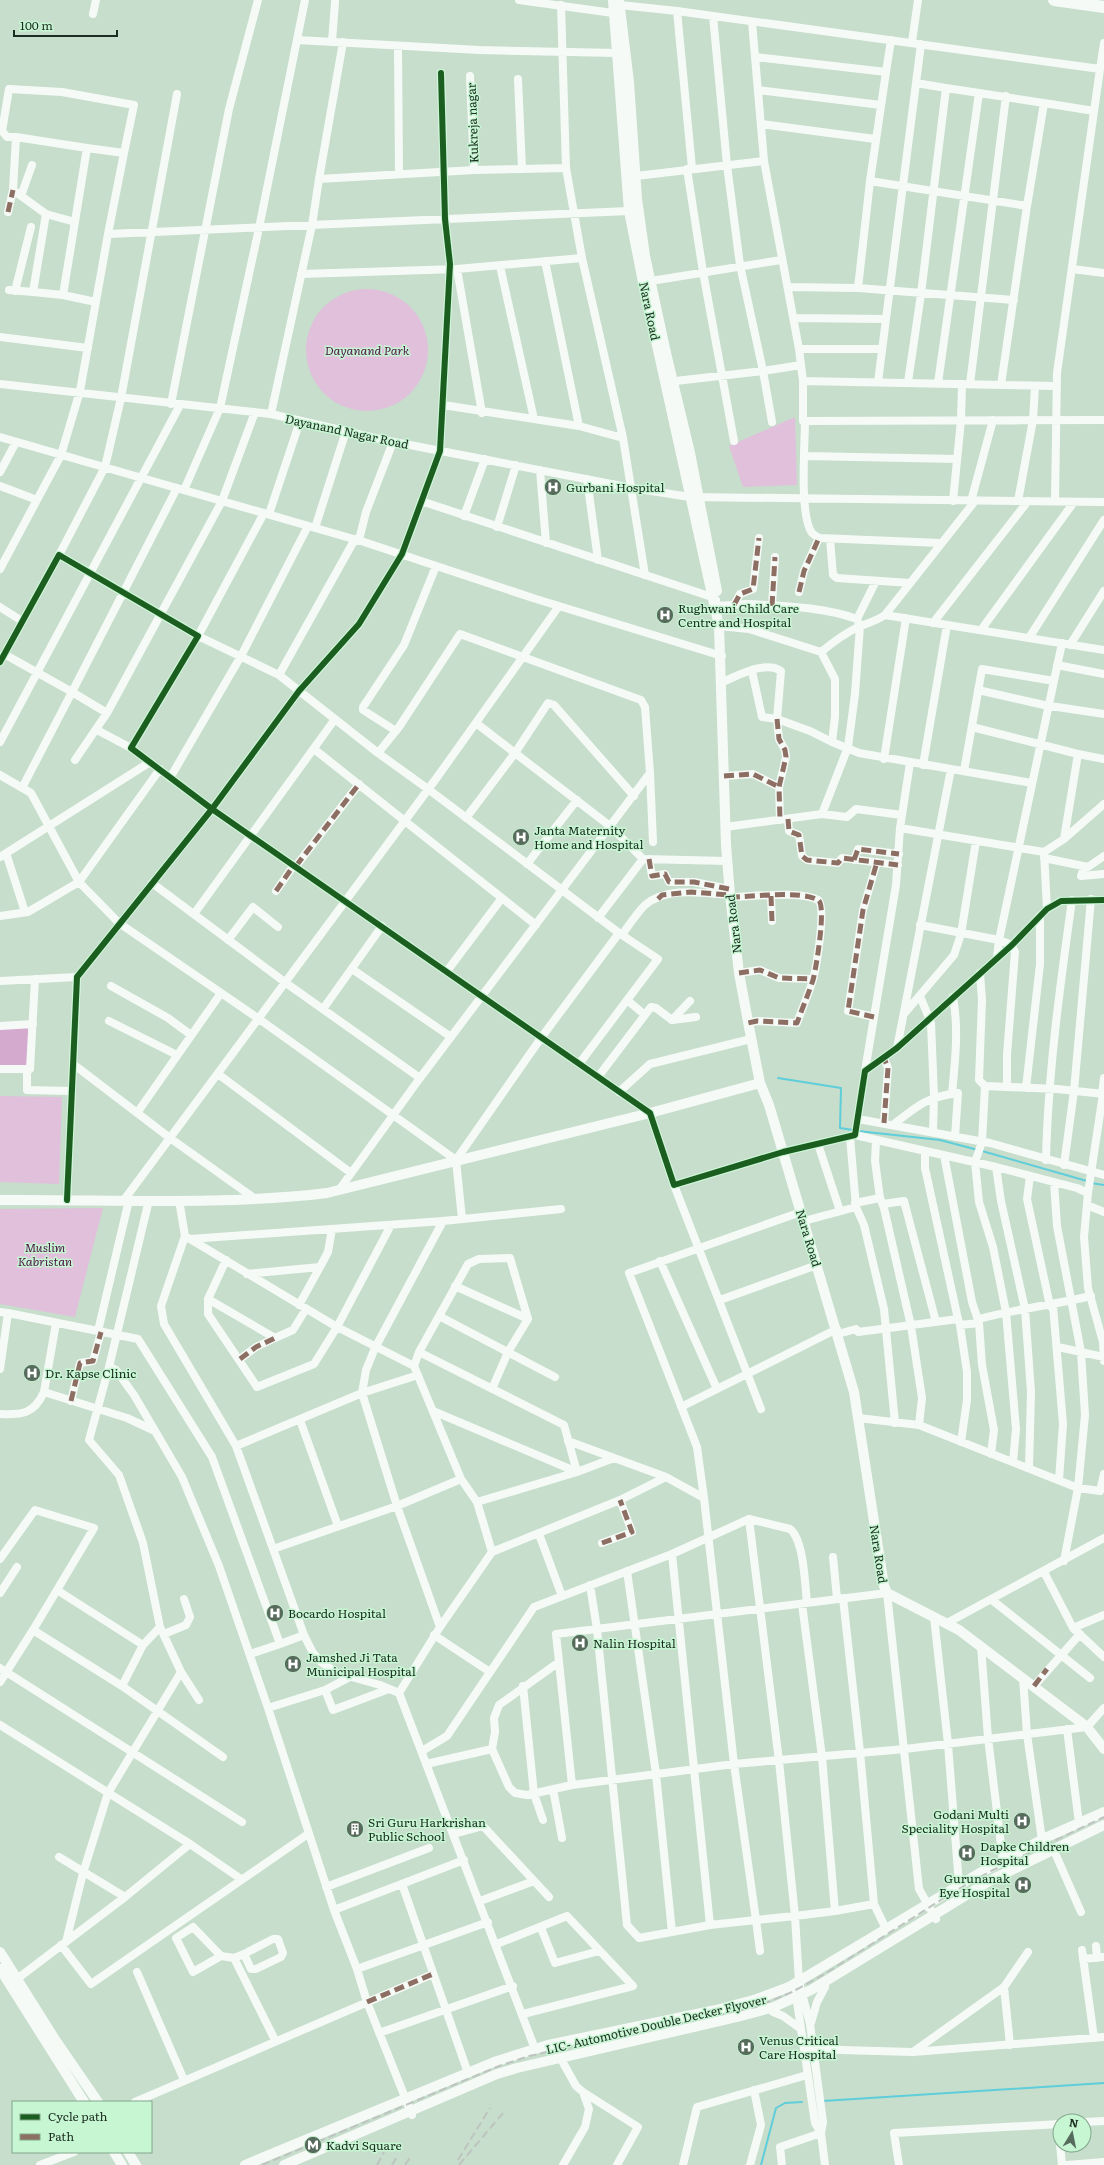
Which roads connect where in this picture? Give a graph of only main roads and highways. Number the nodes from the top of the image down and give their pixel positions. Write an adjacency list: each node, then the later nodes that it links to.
1 (1054, 0): 3 (highway)
2 (617, 2): 4 (main road); 4 (main road, Nara Road)
3 (1104, 7)
4 (669, 381): 5 (main road, Nara Road)
5 (760, 1083): 6 (main road); 7 (main road, Nara Road)
6 (0, 1200)
7 (1101, 1740): 8 (main road, Nara Road)
8 (1104, 1749)
9 (1104, 1812): 22 (main road)
10 (1104, 1815): 23 (main road, LIC- Automotive Double Decker Flyover)
11 (1104, 1825): 24 (main road, LIC- Automotive Double Decker Flyover)
12 (1104, 1831): 25 (main road)
13 (0, 1952): 15 (main road)
14 (0, 1969): 15 (main road)
15 (14, 1981): 16 (main road); 17 (main road)
16 (83, 2101)
17 (97, 2101)
18 (115, 2153): 20 (main road)
19 (129, 2153): 21 (main road)
20 (122, 2165)
21 (136, 2165)
22 (246, 2165)
23 (255, 2165)
24 (284, 2165)
25 (294, 2165)

